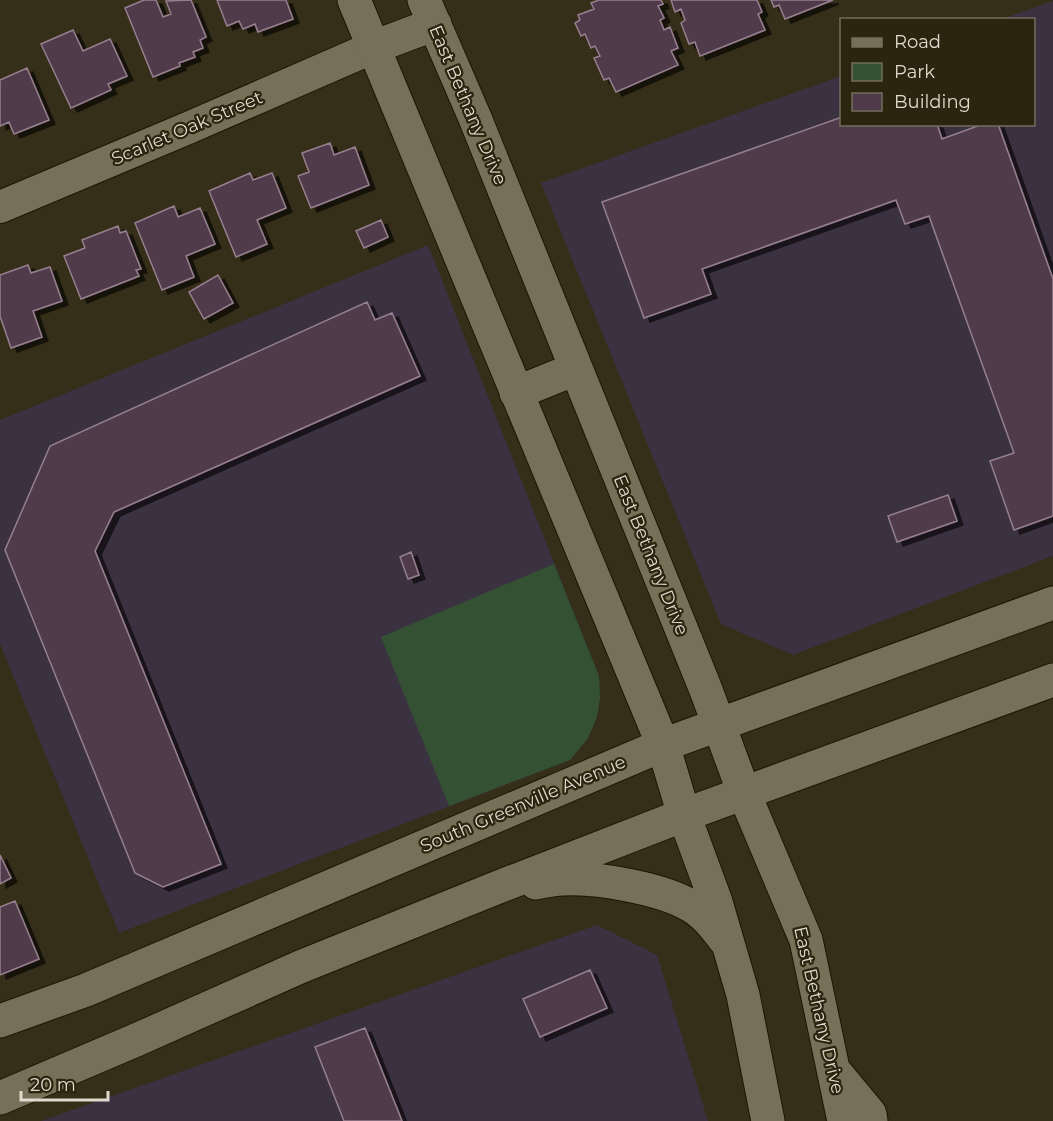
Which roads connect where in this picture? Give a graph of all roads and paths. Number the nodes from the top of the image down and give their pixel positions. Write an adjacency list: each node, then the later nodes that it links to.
1 (354, 0): 3 (main road)
2 (429, 12): 3 (main road); 5 (main road, East Bethany Drive)
3 (374, 47): 4 (street, Scarlet Oak Street); 6 (main road)
4 (0, 207)
5 (575, 369): 6 (main road); 9 (main road, East Bethany Drive)
6 (516, 393): 10 (main road)
7 (1053, 603): 9 (main road, South Greenville Avenue)
8 (1053, 680): 11 (main road)
9 (719, 725): 10 (main road, South Greenville Avenue); 11 (main road, East Bethany Drive)
10 (663, 745): 12 (main road); 15 (main road, South Greenville Avenue)
11 (744, 793): 12 (main road); 16 (main road, East Bethany Drive)
12 (684, 815): 13 (main road); 14 (main road)
13 (496, 888): 14 (main road); 17 (main road)
14 (728, 943): 18 (main road)
15 (0, 1021)
16 (835, 1072): 19 (main road, East Bethany Drive); 20 (main road)
17 (0, 1098)
18 (768, 1121)
19 (844, 1121)
20 (871, 1121)

